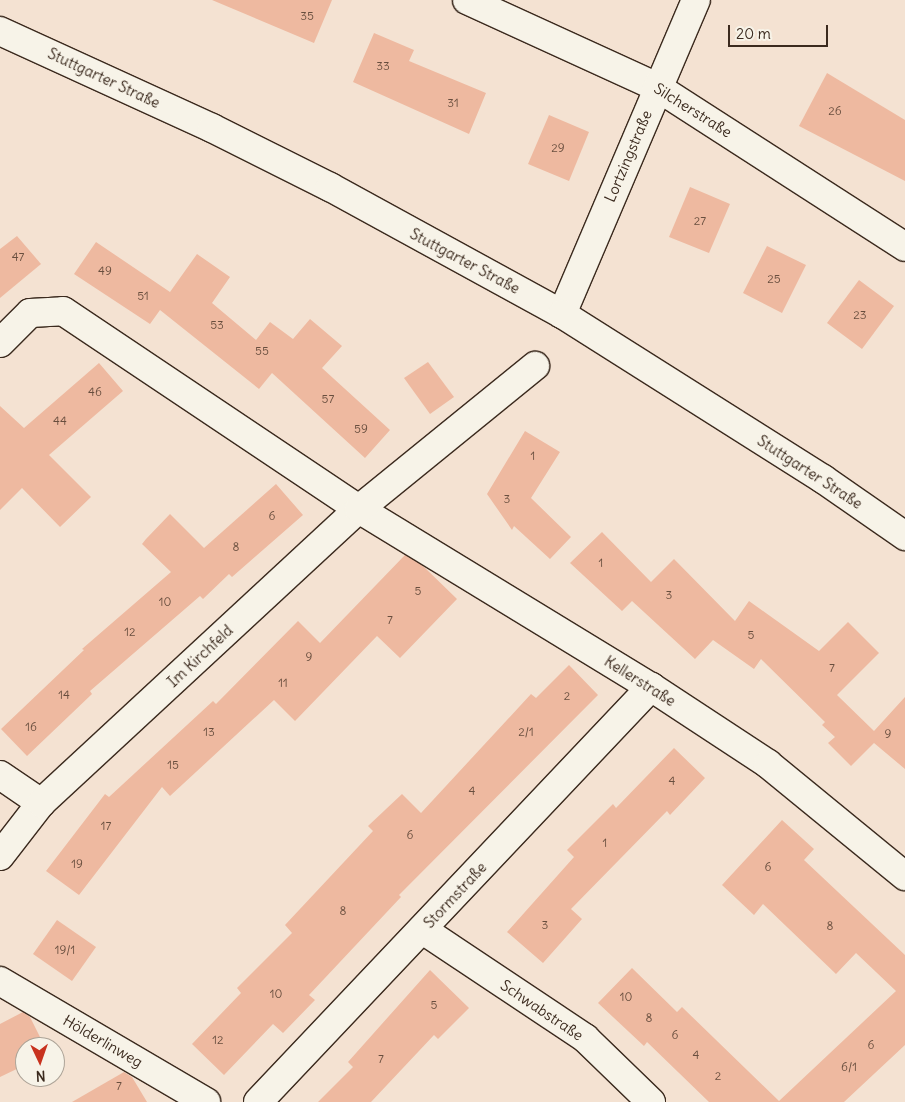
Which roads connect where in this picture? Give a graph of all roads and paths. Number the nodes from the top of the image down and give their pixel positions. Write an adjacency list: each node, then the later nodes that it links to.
1 (467, 0): 4 (street, Silcherstraße)
2 (696, 0): 4 (street, Lortzingstraße)
3 (0, 31): 6 (street, Stuttgarter Straße)
4 (657, 86): 5 (street, Silcherstraße); 6 (street, Lortzingstraße)
5 (905, 247)
6 (562, 314): 10 (street, Stuttgarter Straße)
7 (0, 343): 9 (street)
8 (535, 366): 9 (street, Im Kirchfeld)
9 (359, 509): 11 (street, Kellerstraße); 13 (street, Im Kirchfeld)
10 (905, 536)
11 (651, 687): 15 (street, Kellerstraße); 16 (street, Stormstraße)
12 (0, 774): 13 (street)
13 (41, 803): 14 (street, Im Kirchfeld)
14 (0, 856)
15 (905, 876)
16 (423, 930): 19 (street, Stormstraße); 20 (street, Schwabstraße)
17 (0, 981): 18 (street, Hölderlinweg)
18 (206, 1102)
19 (258, 1102)
20 (651, 1102)

